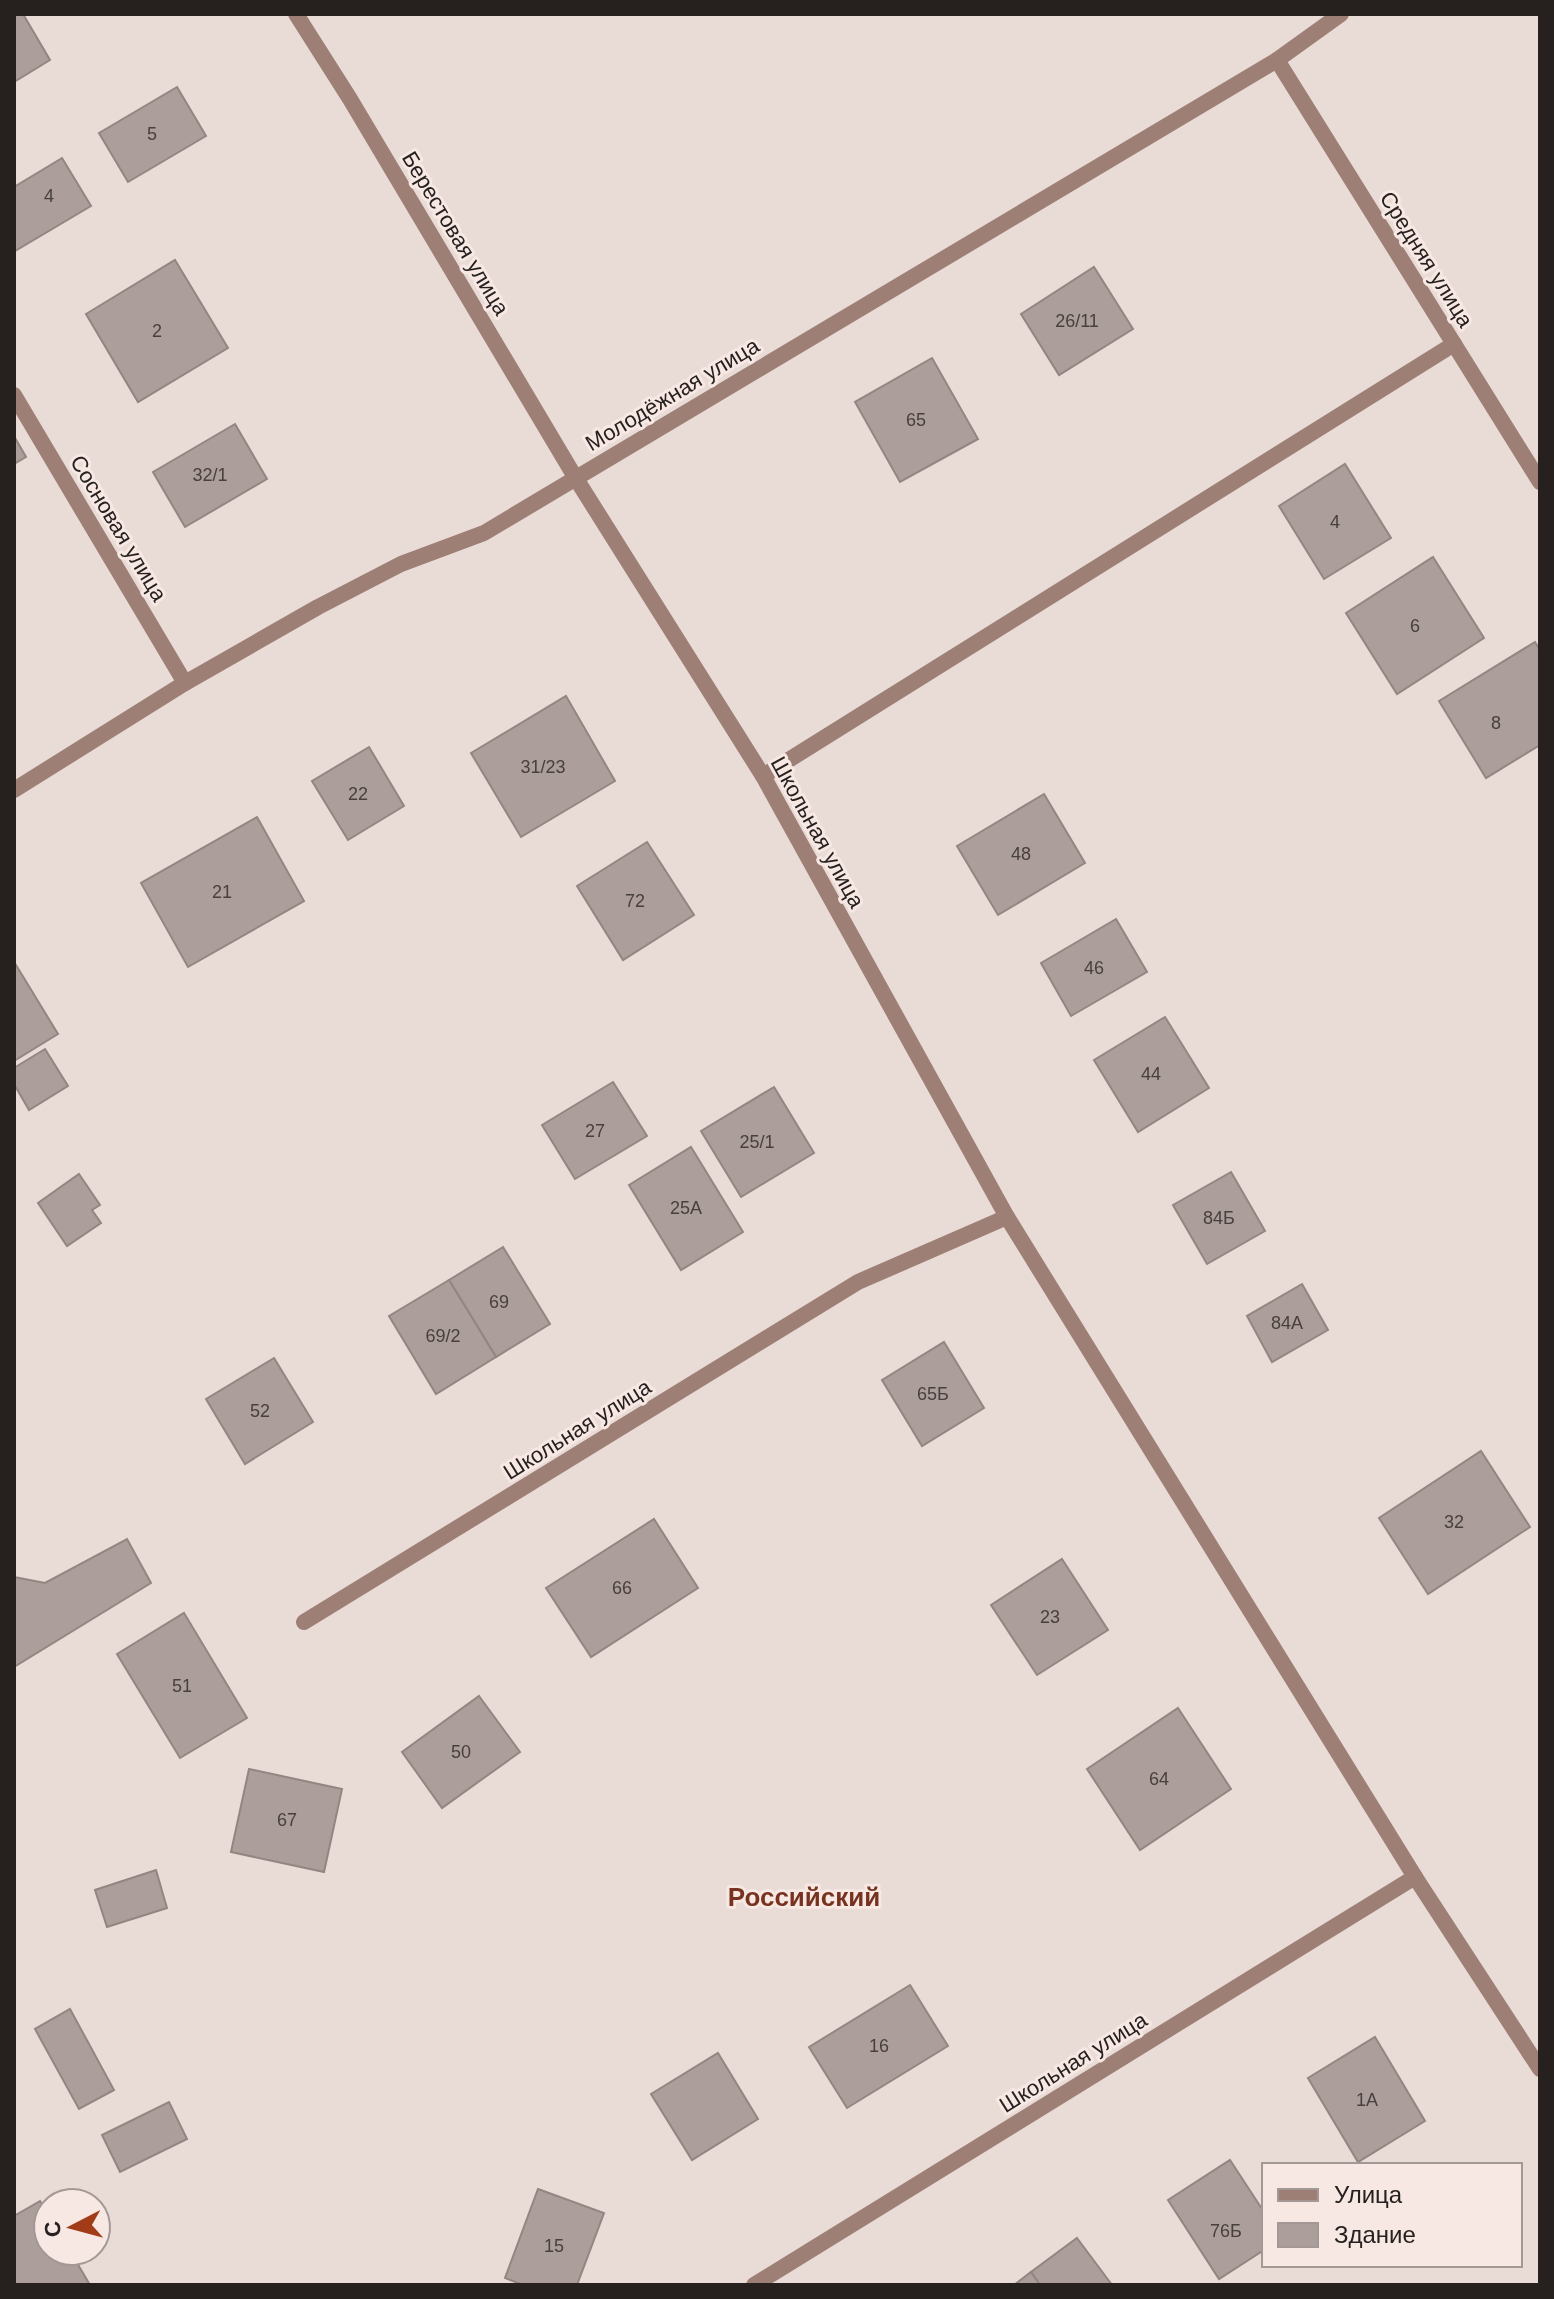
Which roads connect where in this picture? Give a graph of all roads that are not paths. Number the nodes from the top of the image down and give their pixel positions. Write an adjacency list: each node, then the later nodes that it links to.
1 (296, 14): 6 (street, Берестовая улица)
2 (1341, 14): 3 (street, Молодёжная улица)
3 (1277, 60): 4 (street, Средняя улица); 6 (street, Молодёжная улица)
4 (1454, 344): 7 (street, Средняя улица); 9 (street)
5 (14, 395): 8 (street, Сосновая улица)
6 (575, 477): 8 (street, Молодёжная улица); 9 (street, Школьная улица)
7 (1540, 482)
8 (185, 683): 10 (street, Молодёжная улица)
9 (763, 776): 11 (street, Школьная улица)
10 (14, 790)
11 (1007, 1217): 12 (street, Школьная улица); 13 (street, Школьная улица)
12 (304, 1622)
13 (1415, 1877): 14 (street, Школьная улица); 15 (street, Школьная улица)
14 (1540, 2069)
15 (754, 2285)

